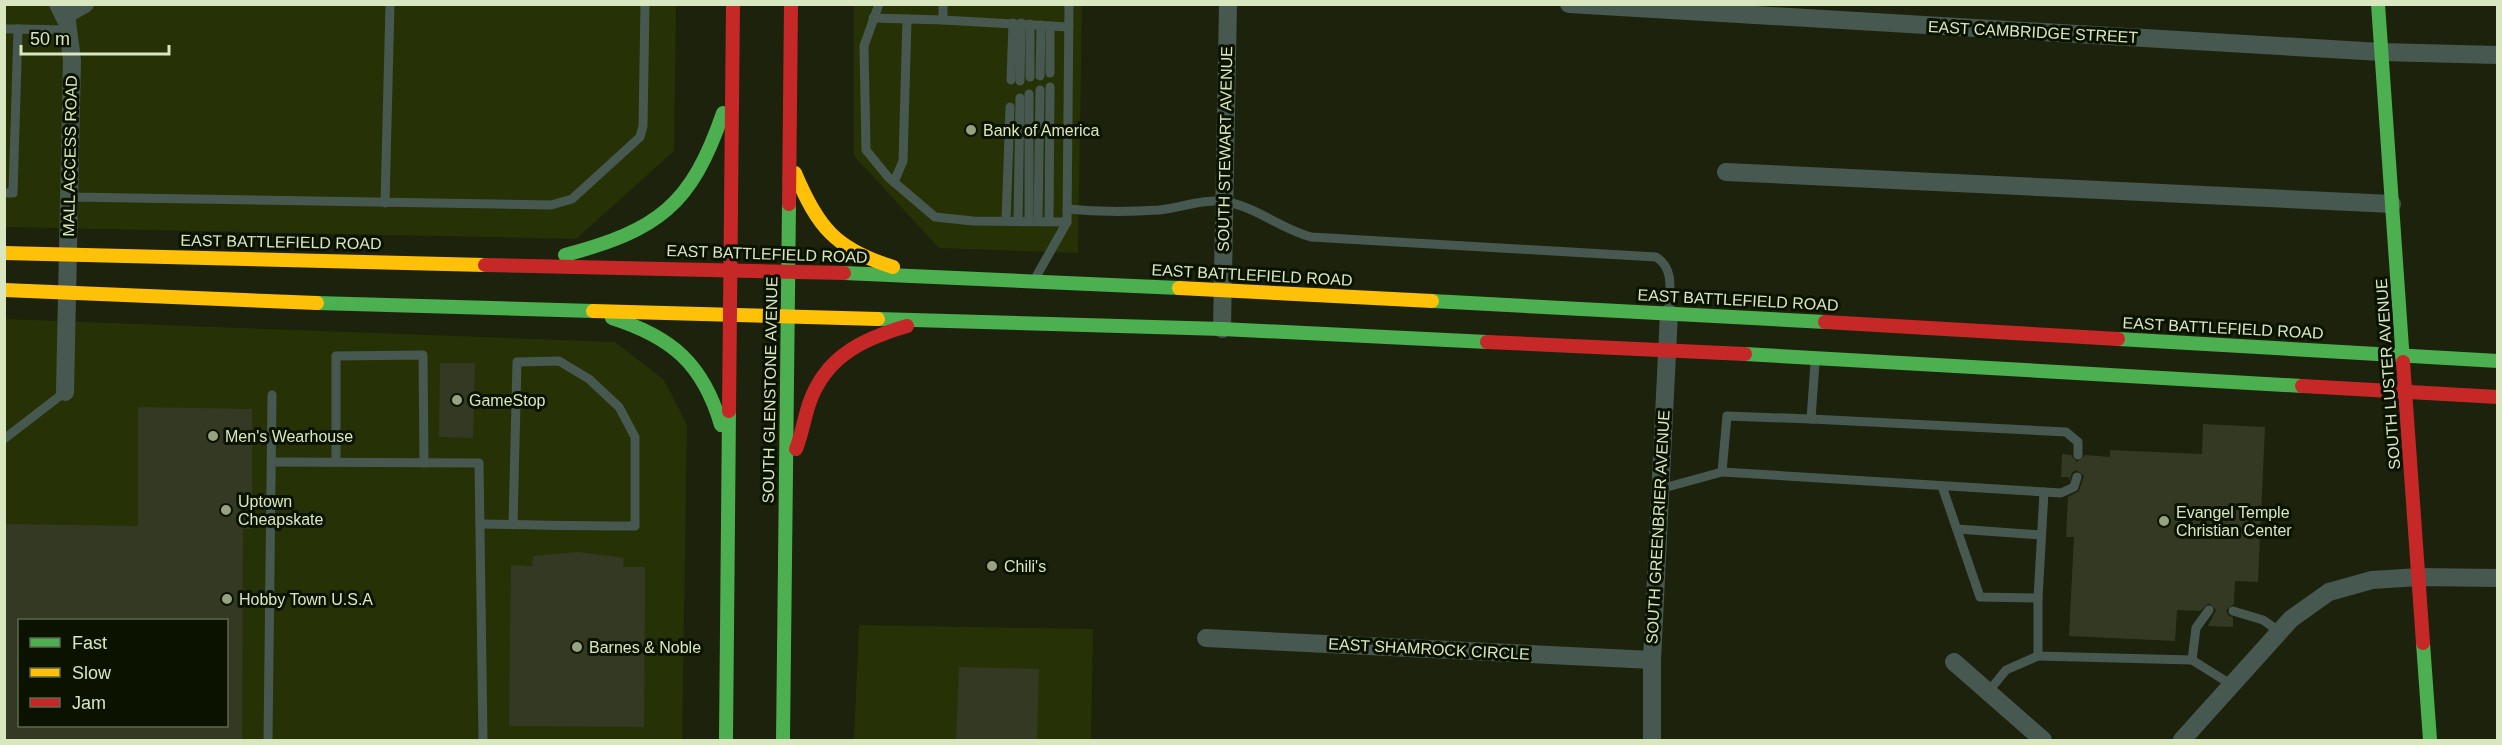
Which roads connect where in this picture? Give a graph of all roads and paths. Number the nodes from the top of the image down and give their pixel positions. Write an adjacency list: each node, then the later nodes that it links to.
1 (85, 4): 12 (street)
2 (390, 4): 39 (lane)
3 (645, 4): 39 (lane)
4 (732, 4): 24 (main road)
5 (791, 4): 33 (main road, SOUTH GLENSTONE AVENUE)
6 (879, 4): 13 (lane)
7 (943, 4): 15 (lane)
8 (1069, 4): 18 (lane)
9 (1228, 4): 38 (street, SOUTH STEWART AVENUE)
10 (1569, 4): 21 (street, EAST CAMBRIDGE STREET)
11 (2378, 4): 21 (main road, SOUTH LUSTER AVENUE)
12 (64, 18): 20 (lane); 37 (street, MALL ACCESS ROAD)
13 (873, 18): 14 (lane); 35 (lane)
14 (907, 19): 15 (lane); 35 (lane)
15 (943, 20): 16 (lane)
16 (1022, 23): 16 (lane); 17 (lane)
17 (1045, 25): 18 (lane); 23 (lane)
18 (1069, 27): 41 (lane)
19 (4, 29): 20 (lane)
20 (18, 29): 26 (lane)
21 (2381, 52): 22 (street, EAST CAMBRIDGE STREET); 40 (main road, SOUTH LUSTER AVENUE)
22 (2498, 55)
23 (1045, 75)
24 (732, 84): 49 (main road); 50 (main road)
25 (4, 87): 26 (lane)
26 (17, 87): 32 (lane)
27 (1050, 87): 45 (lane)
28 (1040, 90): 44 (lane)
29 (1029, 94): 44 (lane)
30 (1020, 98): 43 (lane)
31 (1010, 107): 42 (lane)
32 (10, 144): 36 (lane)
33 (790, 159): 51 (main road, SOUTH GLENSTONE AVENUE); 52 (main road)
34 (1726, 172): 40 (street)
35 (894, 182): 42 (lane)
36 (4, 193)
37 (70, 198): 39 (lane); 48 (street, MALL ACCESS ROAD)
38 (1224, 201): 41 (lane); 56 (street, SOUTH STEWART AVENUE); 58 (lane)
39 (385, 203)
40 (2392, 204): 64 (main road, SOUTH LUSTER AVENUE)
41 (1067, 209): 46 (lane)
42 (1006, 221): 43 (lane)
43 (1018, 221): 44 (lane)
44 (1034, 221): 45 (lane)
45 (1049, 221): 46 (lane)
46 (1067, 222): 53 (lane)
47 (4, 253): 48 (main road, EAST BATTLEFIELD ROAD)
48 (69, 254): 49 (main road, EAST BATTLEFIELD ROAD); 55 (street, MALL ACCESS ROAD)
49 (527, 264): 50 (main road, EAST BATTLEFIELD ROAD)
50 (729, 269): 51 (main road, EAST BATTLEFIELD ROAD); 59 (main road)
51 (788, 270): 52 (main road, EAST BATTLEFIELD ROAD); 60 (main road, SOUTH GLENSTONE AVENUE)
52 (919, 275): 53 (main road, EAST BATTLEFIELD ROAD)
53 (1034, 280): 56 (main road, EAST BATTLEFIELD ROAD)
54 (4, 290): 55 (main road)
55 (68, 291): 57 (main road); 68 (street, MALL ACCESS ROAD)
56 (1222, 291): 58 (main road, EAST BATTLEFIELD ROAD); 62 (street, SOUTH STEWART AVENUE)
57 (584, 310): 59 (main road); 74 (main road)
58 (1669, 313): 63 (street, SOUTH GREENBRIER AVENUE); 64 (main road, EAST BATTLEFIELD ROAD)
59 (729, 314): 60 (main road); 74 (main road)
60 (788, 315): 61 (main road); 78 (main road, SOUTH GLENSTONE AVENUE)
61 (930, 320): 62 (main road); 78 (main road)
62 (1222, 329): 63 (main road)
63 (1667, 350): 65 (main road); 82 (street, SOUTH GREENBRIER AVENUE)
64 (2403, 355): 66 (main road, EAST BATTLEFIELD ROAD); 67 (main road, SOUTH LUSTER AVENUE)
65 (1815, 358): 67 (main road); 71 (lane)
66 (2498, 361)
67 (2405, 391): 70 (main road); 88 (main road, SOUTH LUSTER AVENUE)
68 (65, 392): 72 (lane)
69 (272, 395): 75 (lane)
70 (2498, 397)
71 (1811, 419): 73 (lane); 79 (lane)
72 (4, 439)
73 (2078, 455)
74 (729, 457): 103 (main road)
75 (272, 462): 76 (lane); 101 (lane)
76 (336, 462): 77 (lane); 77 (lane)
77 (424, 463): 84 (lane)
78 (786, 471): 104 (main road, SOUTH GLENSTONE AVENUE)
79 (1722, 472): 81 (lane); 82 (lane)
80 (2077, 477): 83 (lane)
81 (1942, 486): 83 (lane); 86 (lane)
82 (1660, 489): 96 (street, SOUTH GREENBRIER AVENUE)
83 (2044, 492): 87 (lane)
84 (480, 524): 85 (lane); 102 (lane)
85 (513, 525): 85 (lane)
86 (1957, 529): 87 (lane); 90 (lane)
87 (2042, 535): 90 (lane)
88 (2419, 577): 89 (street); 93 (street); 108 (main road, SOUTH LUSTER AVENUE)
89 (2498, 578)
90 (2038, 598): 95 (lane)
91 (2209, 610): 97 (lane)
92 (2233, 611): 93 (lane)
93 (2280, 632): 99 (street)
94 (1206, 638): 96 (street, EAST SHAMROCK CIRCLE)
95 (2038, 656): 97 (lane); 100 (lane)
96 (1652, 660): 105 (street, SOUTH GREENBRIER AVENUE)
97 (2192, 660): 99 (lane)
98 (1954, 662): 100 (street)
99 (2232, 685): 107 (street)
100 (1988, 692): 106 (street)
101 (268, 741)
102 (483, 741)
103 (726, 741)
104 (783, 741)
105 (1652, 741)
106 (2043, 741)
107 (2182, 741)
108 (2430, 741)

